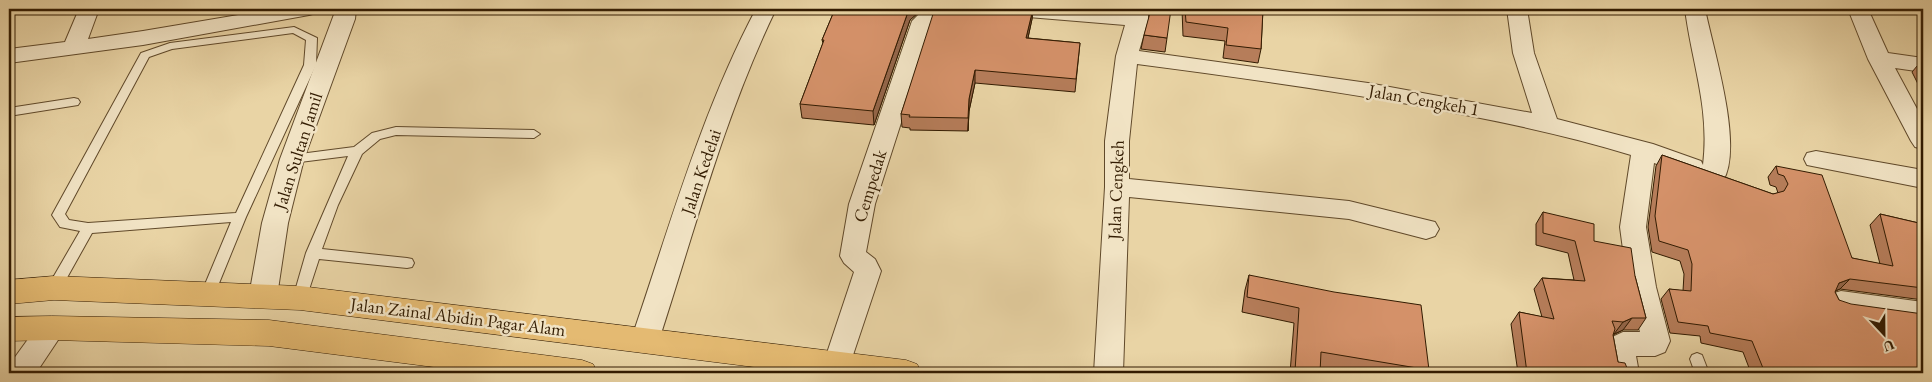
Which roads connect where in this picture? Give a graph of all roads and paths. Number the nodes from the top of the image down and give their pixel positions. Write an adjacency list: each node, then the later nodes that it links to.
1 (89, 9): 11 (street)
2 (309, 9): 11 (street)
3 (346, 9): 23 (street, Jalan Sultan Jamil)
4 (766, 9): 43 (street, Jalan Kedelai)
5 (936, 9): 45 (street, Cempedak)
6 (1004, 9): 10 (street)
7 (1517, 9): 18 (street)
8 (1695, 9): 25 (street)
9 (1858, 9): 14 (street)
10 (1138, 14): 13 (street, Jalan Cengkeh)
11 (73, 48): 12 (street)
12 (9, 56)
13 (1127, 56): 18 (street, Jalan Cengkeh 1); 28 (street, Jalan Cengkeh)
14 (1879, 59): 15 (street); 20 (street)
15 (1923, 65)
16 (74, 102): 17 (lane)
17 (9, 112)
18 (1547, 124): 21 (street, Jalan Cengkeh 1)
19 (534, 134): 22 (lane)
20 (1923, 141)
21 (1644, 150): 25 (street, Jalan Cengkeh 1); 50 (street)
22 (357, 151): 23 (lane); 32 (lane)
23 (292, 159): 37 (street, Jalan Sultan Jamil)
24 (1816, 159): 26 (street)
25 (1714, 176): 27 (street, Jalan Cengkeh 1)
26 (1923, 179)
27 (1739, 184)
28 (1117, 187): 31 (street); 49 (street, Jalan Cengkeh)
29 (240, 218): 30 (lane); 30 (lane); 36 (lane)
30 (88, 228): 34 (lane)
31 (1426, 229)
32 (313, 253): 33 (lane); 38 (lane)
33 (407, 263)
34 (54, 288): 35 (highway, Jalan Zainal Abidin Pagar Alam); 36 (highway, Jalan Zainal Abidin Pagar Alam)
35 (9, 292)
36 (208, 294): 37 (highway, Jalan Zainal Abidin Pagar Alam)
37 (263, 296): 38 (highway, Jalan Zainal Abidin Pagar Alam)
38 (300, 298): 43 (highway, Jalan Zainal Abidin Pagar Alam)
39 (1841, 302): 40 (street)
40 (1923, 313)
41 (52, 328): 42 (highway); 46 (street); 47 (highway)
42 (9, 329)
43 (645, 340): 45 (highway, Jalan Zainal Abidin Pagar Alam)
44 (1698, 359): 51 (lane)
45 (837, 365): 48 (highway, Jalan Zainal Abidin Pagar Alam)
46 (20, 373)
47 (582, 373)
48 (906, 373)
49 (1108, 373)
50 (1625, 373)
51 (1702, 373)

